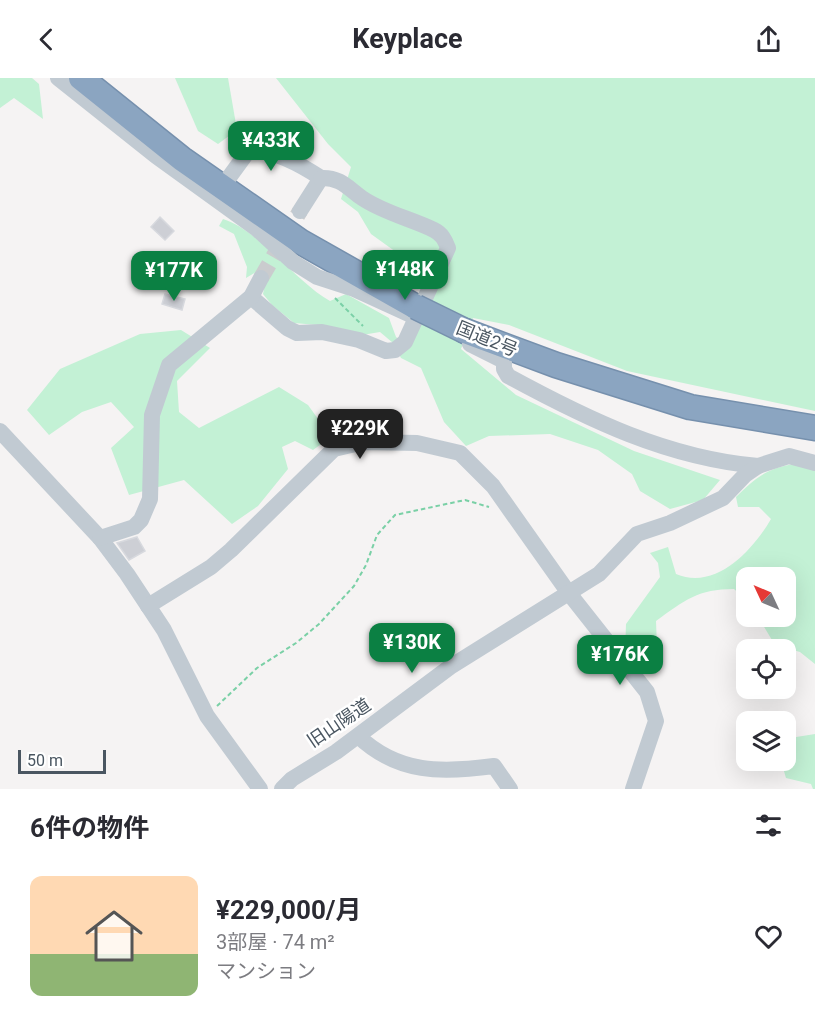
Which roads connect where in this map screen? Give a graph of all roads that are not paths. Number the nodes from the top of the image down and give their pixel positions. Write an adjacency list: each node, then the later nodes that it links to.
1 (58, 78): 8 (street)
2 (81, 78): 4 (highway, 国道2号)
3 (321, 178): 4 (street); 5 (street); 7 (street)
4 (222, 188): 8 (highway, 国道2号)
5 (300, 211)
6 (261, 278): 7 (street)
7 (251, 297): 14 (street)
8 (415, 312): 9 (highway, 国道2号, bridge)
9 (504, 354): 10 (highway, 国道2号); 13 (street)
10 (815, 428)
11 (0, 431): 14 (street)
12 (815, 463): 13 (street)
13 (758, 466): 15 (street, 旧山陽道)
14 (100, 538): 16 (street)
15 (568, 592): 16 (street); 17 (street, 旧山陽道); 21 (street)
16 (148, 606): 18 (street)
17 (358, 736): 19 (street, 旧山陽道); 20 (street)
18 (260, 789)
19 (282, 789)
20 (510, 789)
21 (633, 789)

